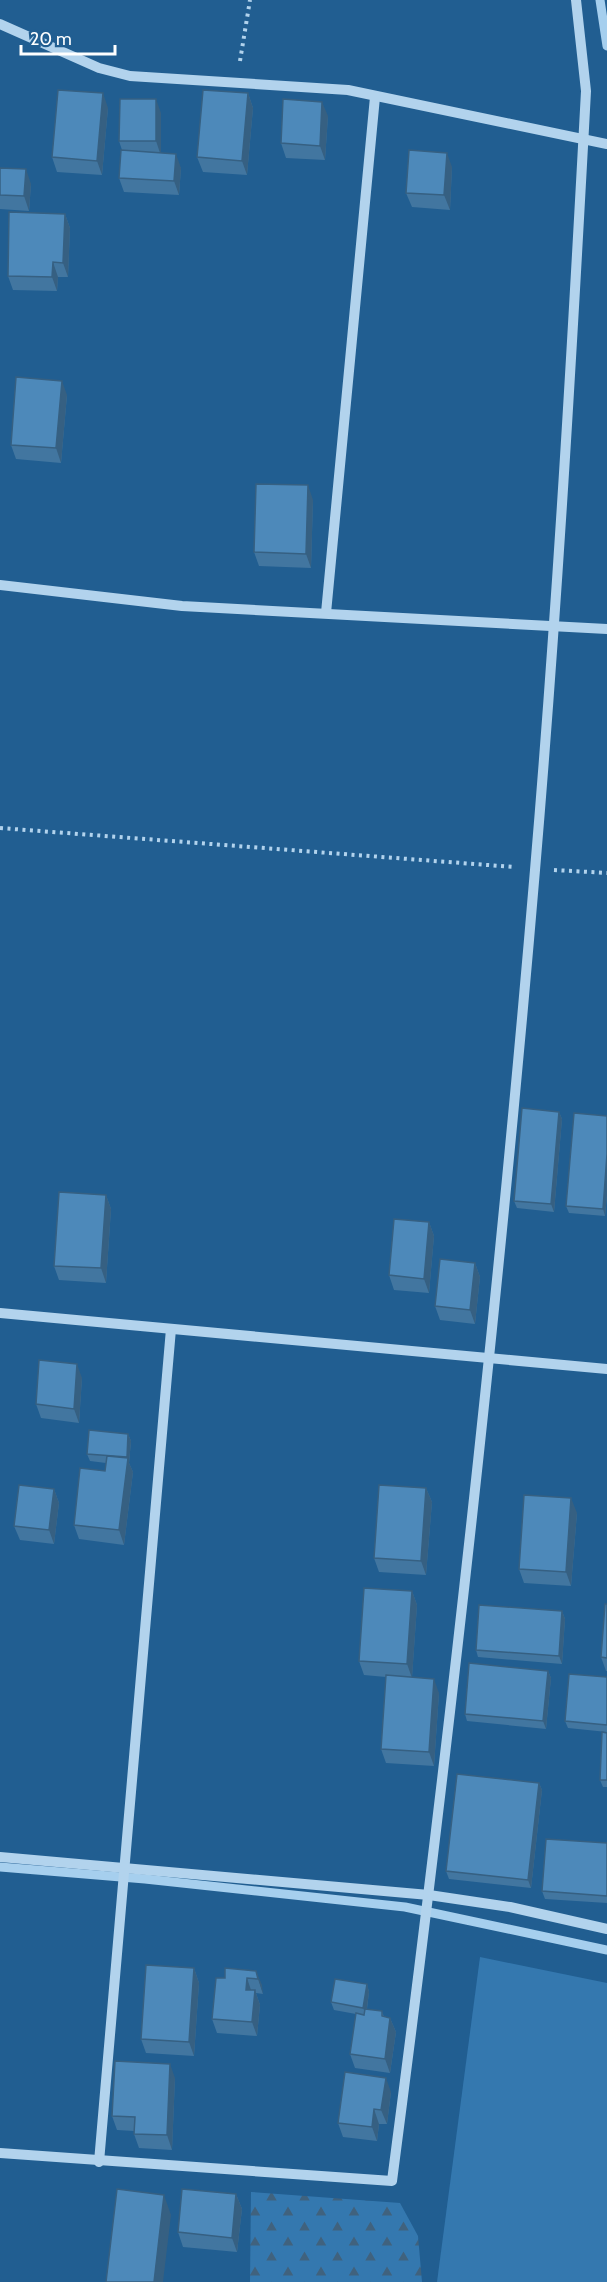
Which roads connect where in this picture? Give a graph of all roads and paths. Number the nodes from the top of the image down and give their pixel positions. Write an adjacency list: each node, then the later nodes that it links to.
1 (250, 0): 4 (path)
2 (576, 0): 6 (street)
3 (0, 24): 4 (street)
4 (237, 83): 5 (street)
5 (375, 97): 6 (street); 9 (street)
6 (583, 139): 7 (street); 10 (street)
7 (607, 144)
8 (0, 585): 9 (street)
9 (326, 613): 10 (street)
10 (553, 625): 11 (street); 13 (street)
11 (607, 628)
12 (0, 828): 13 (path)
13 (536, 868): 14 (path); 17 (street)
14 (607, 873)
15 (0, 1313): 16 (street)
16 (171, 1329): 17 (street); 20 (street)
17 (490, 1360): 18 (street); 21 (street)
18 (607, 1370)
19 (0, 1857): 20 (street)
20 (123, 1868): 21 (street); 24 (street)
21 (429, 1895): 22 (street); 24 (street)
22 (607, 1929)
23 (0, 2153): 24 (street)
24 (99, 2162)

